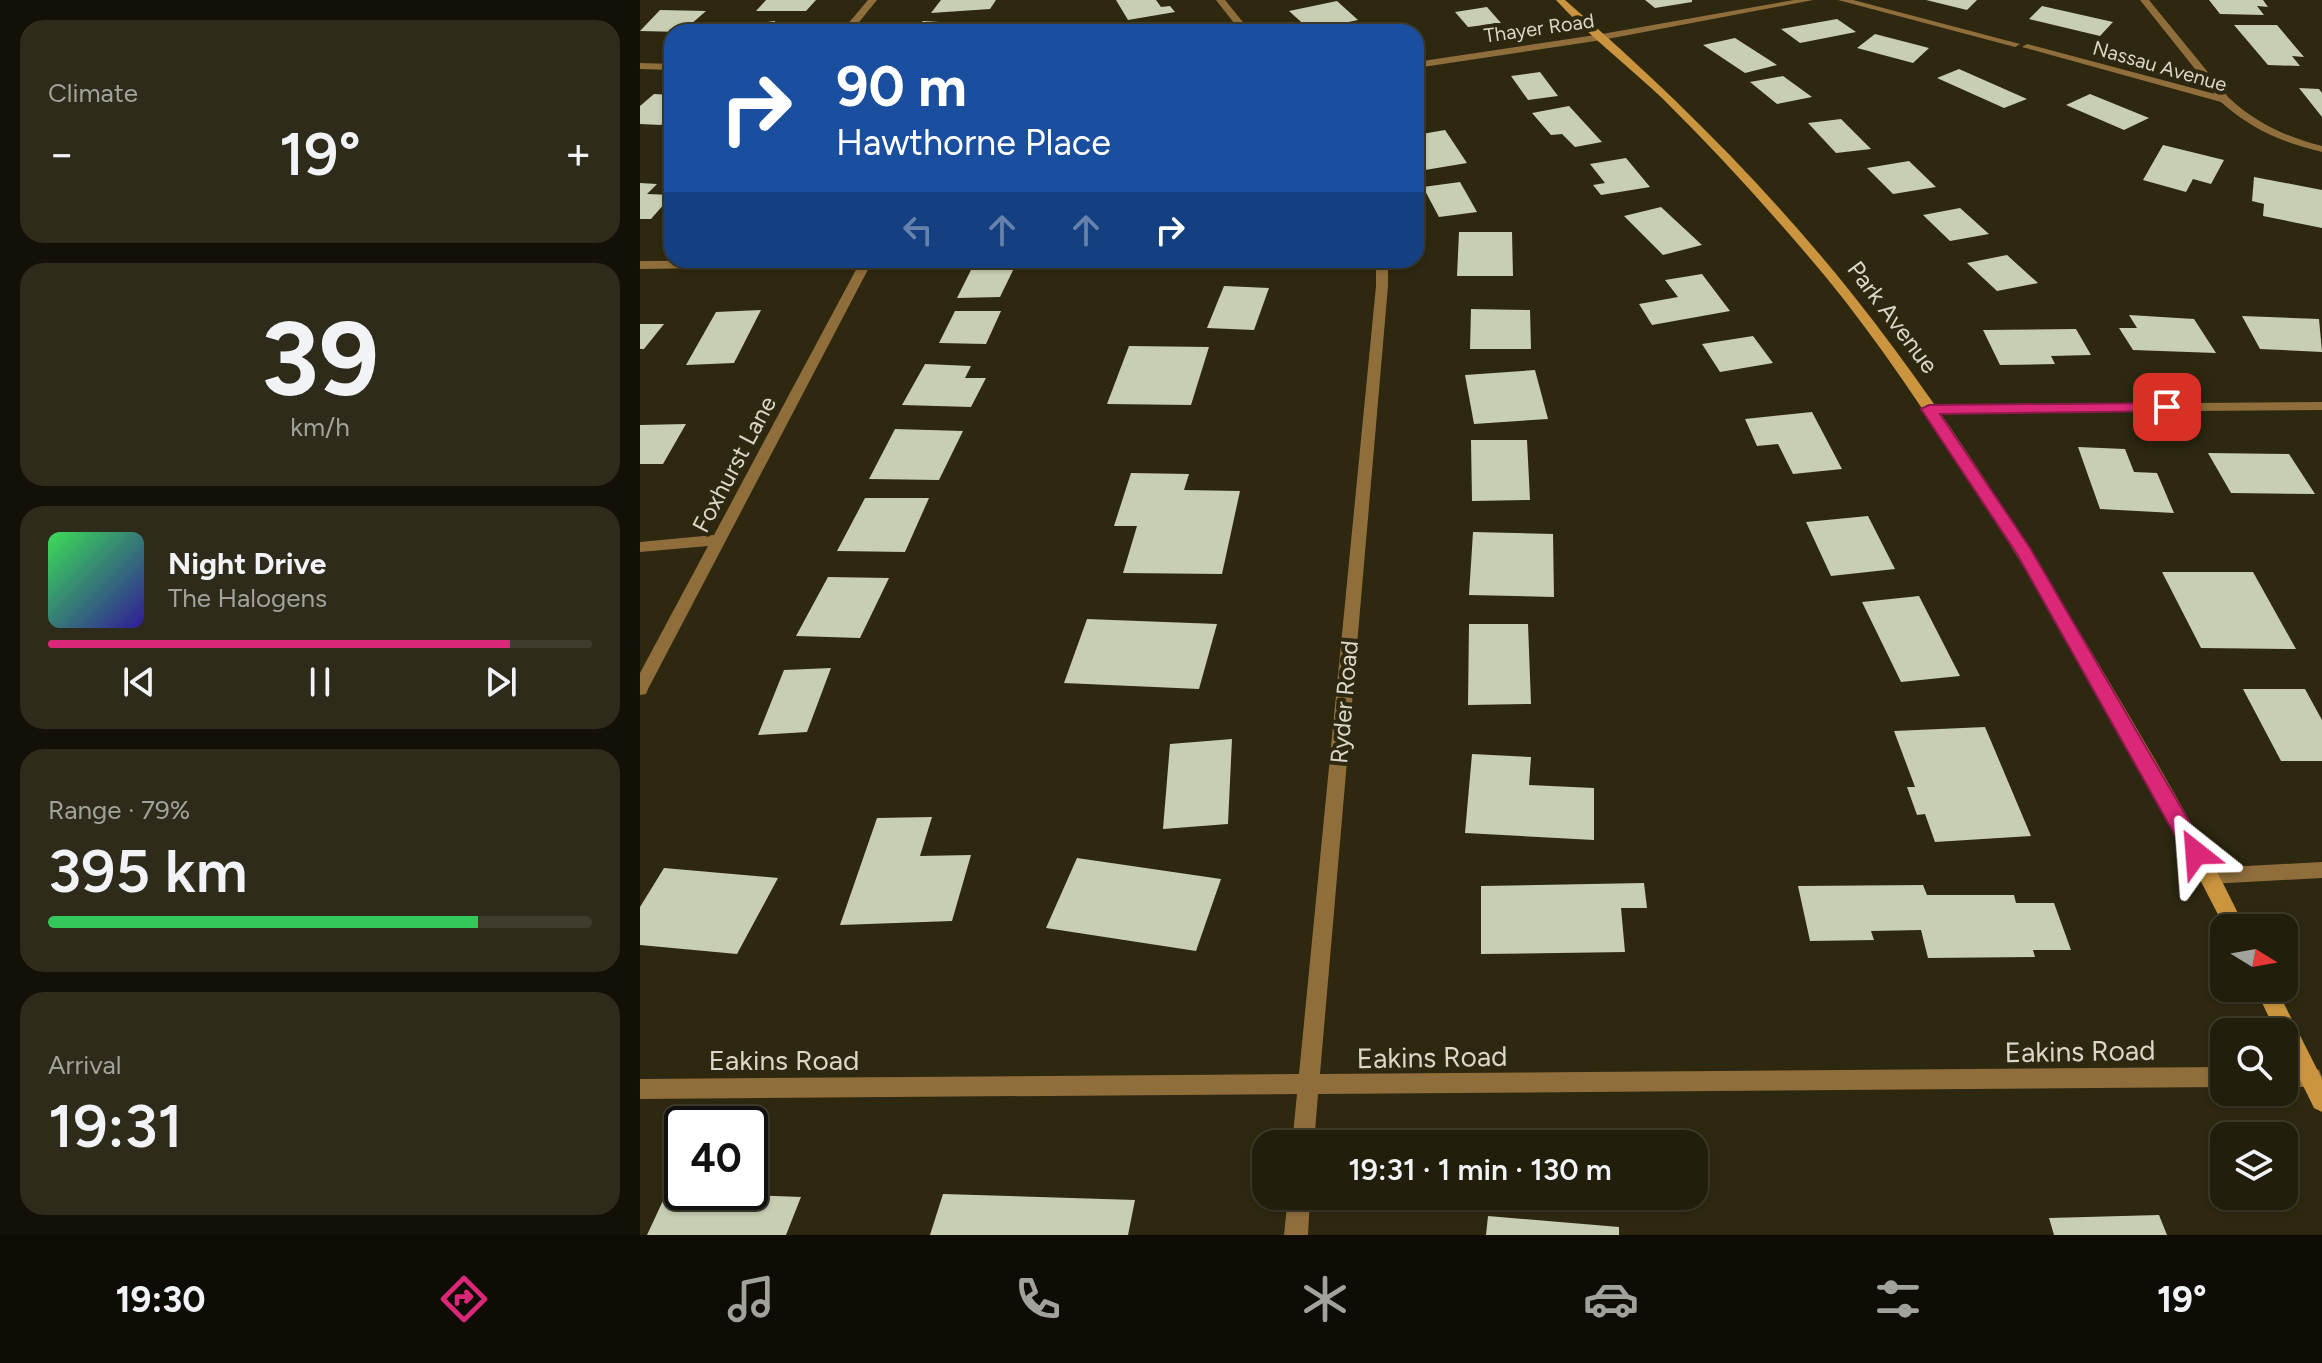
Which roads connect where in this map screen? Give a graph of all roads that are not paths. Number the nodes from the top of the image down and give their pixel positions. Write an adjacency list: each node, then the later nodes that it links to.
1 (873, 0): 7 (street)
2 (1220, 0): 8 (street)
3 (1560, 0): 9 (street, Park Avenue)
4 (1809, 0): 9 (street, Thayer Road)
5 (1842, 0): 10 (street)
6 (2144, 0): 15 (street)
7 (853, 24)
8 (1240, 24)
9 (1602, 37): 12 (street, Thayer Road); 22 (street, Park Avenue)
10 (2015, 44)
11 (2027, 47): 15 (street, Nassau Avenue)
12 (1424, 64)
13 (640, 66): 14 (street)
14 (664, 67)
15 (2225, 100): 16 (street, Nassau Avenue)
16 (2322, 149)
17 (640, 265): 18 (street)
18 (664, 265)
19 (862, 268): 23 (street, Foxhurst Lane)
20 (1382, 268): 33 (street, Ryder Road)
21 (2322, 406): 22 (street)
22 (1929, 409): 27 (street, Park Avenue)
23 (719, 540): 24 (street); 25 (street, Foxhurst Lane)
24 (640, 547)
25 (640, 689)
26 (2322, 870): 27 (street)
27 (2209, 876): 28 (street, Park Avenue)
28 (2228, 914)
29 (2272, 1002): 32 (street)
30 (2210, 1077): 33 (street, Eakins Road)
31 (2298, 1077): 32 (street)
32 (2311, 1077): 35 (street)
33 (1308, 1086): 34 (street, Eakins Road); 36 (street, Ryder Road)
34 (640, 1089)
35 (2322, 1101)
36 (1304, 1130)
37 (1298, 1210): 38 (street)
38 (1296, 1235)

